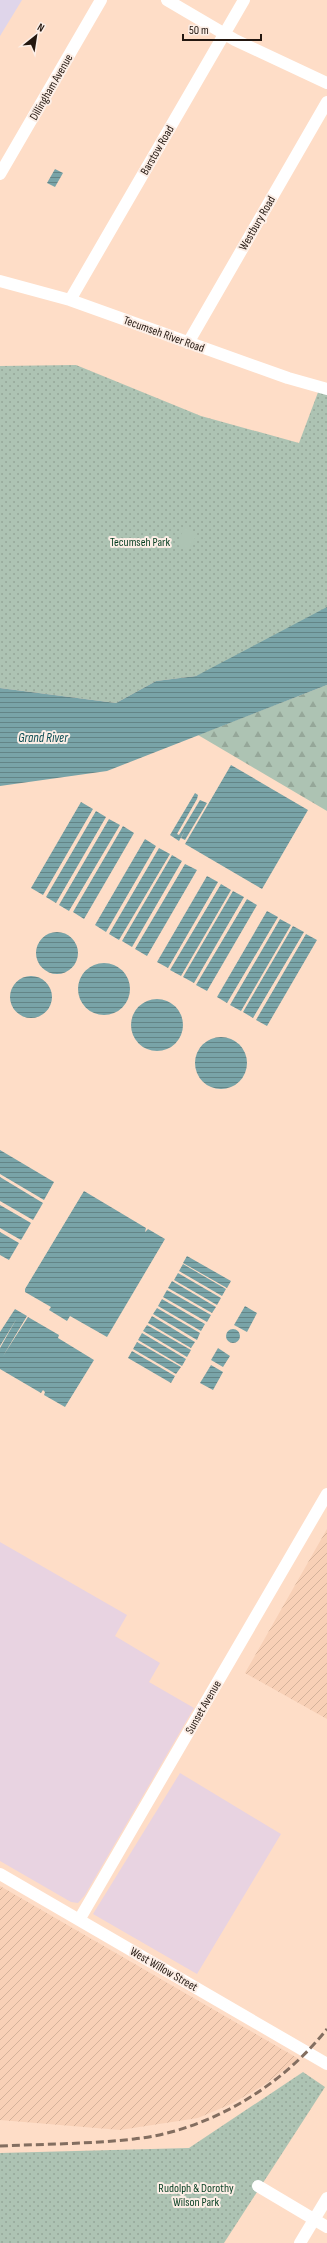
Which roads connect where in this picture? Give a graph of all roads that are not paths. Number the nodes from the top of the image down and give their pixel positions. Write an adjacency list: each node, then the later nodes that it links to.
1 (101, 0): 7 (street, Dillingham Avenue)
2 (167, 0): 4 (street)
3 (244, 0): 4 (street, Barstow Road)
4 (224, 33): 5 (street); 9 (street, Barstow Road)
5 (327, 83)
6 (327, 102): 10 (street, Westbury Road)
7 (0, 174)
8 (0, 281): 9 (street, Tecumseh River Road)
9 (70, 300): 10 (street, Tecumseh River Road)
10 (188, 343): 11 (street, Tecumseh River Road)
11 (327, 389)
12 (327, 1494): 14 (street, Sunset Avenue)
13 (0, 1874): 14 (street, West Willow Street)
14 (79, 1920): 15 (street, West Willow Street)
15 (327, 2064)
16 (258, 2186): 18 (street)
17 (327, 2198): 18 (street)
18 (314, 2219): 19 (street); 20 (street)
19 (327, 2227)
20 (300, 2243)

